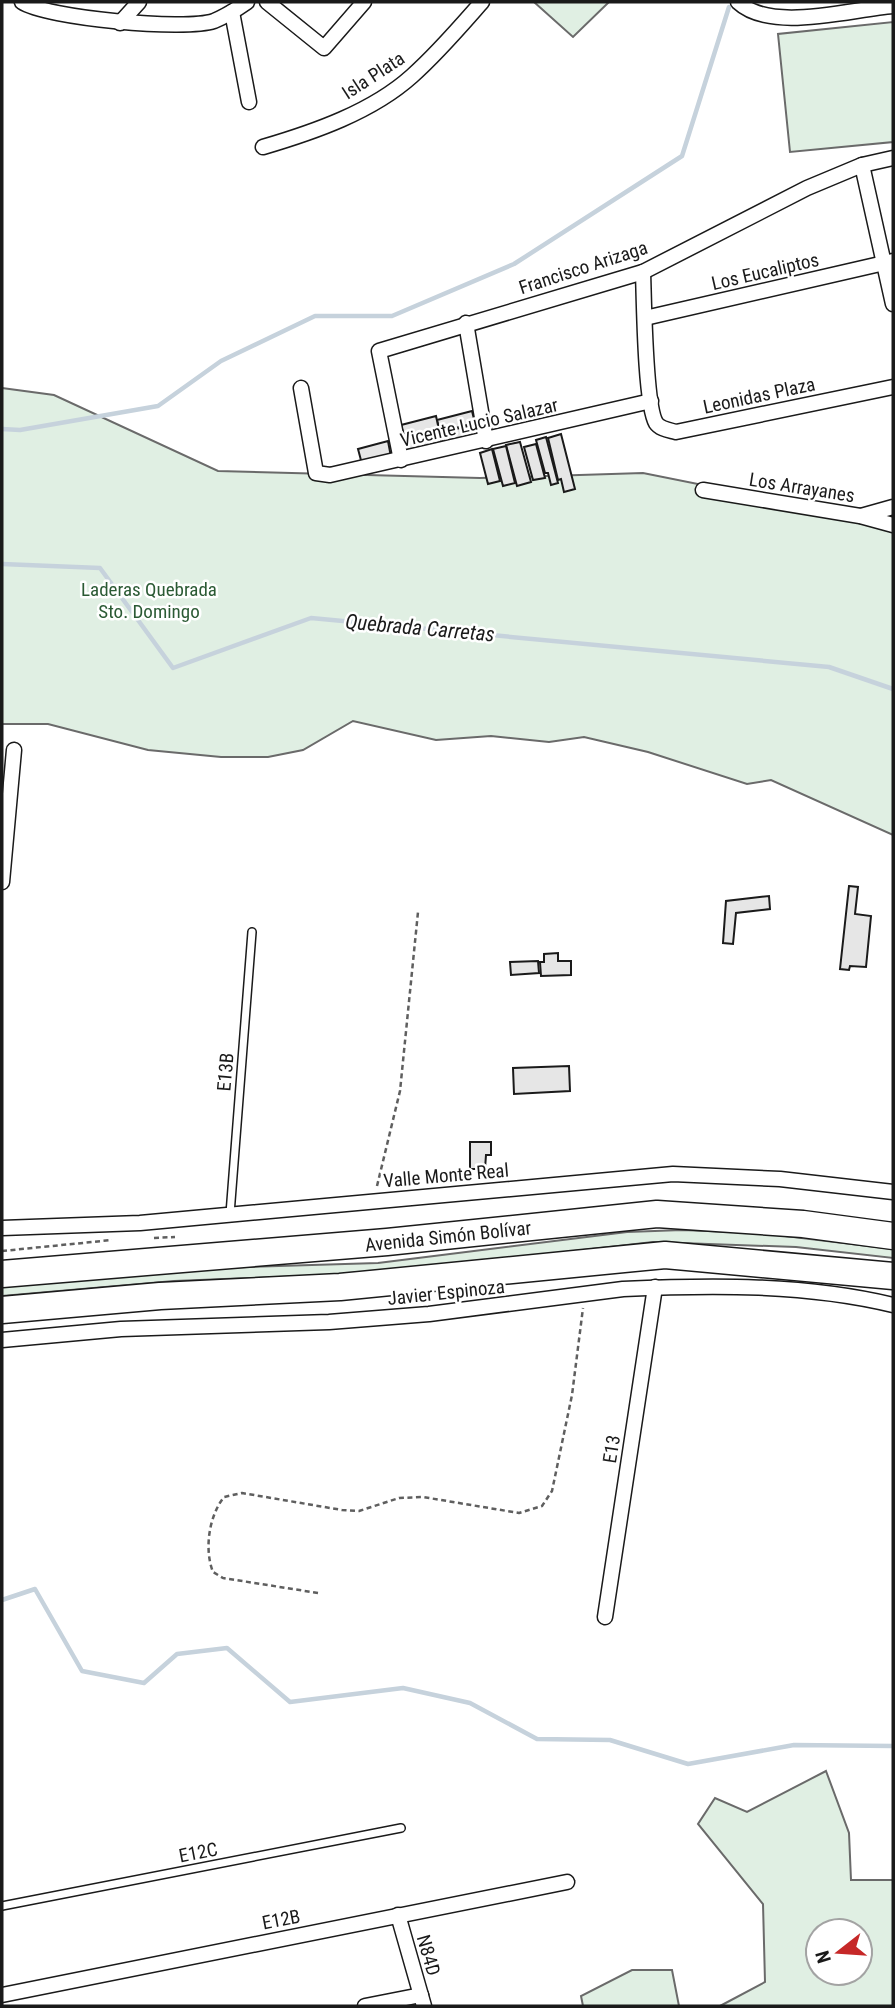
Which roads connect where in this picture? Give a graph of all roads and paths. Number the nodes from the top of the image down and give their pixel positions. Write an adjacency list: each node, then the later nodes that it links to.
1 (139, 2): 12 (street)
2 (247, 2): 10 (street)
3 (267, 2): 4 (street)
4 (364, 2)
5 (482, 2): 14 (street, Isla Plata)
6 (738, 2): 11 (street)
7 (796, 2): 11 (street)
8 (25, 3): 12 (street)
9 (893, 6): 11 (street)
10 (232, 12): 12 (street); 13 (street)
11 (789, 18)
12 (120, 23)
13 (249, 102)
14 (263, 147)
15 (893, 158): 16 (street, Francisco Arizaga)
16 (862, 165): 17 (street); 18 (street, Francisco Arizaga)
17 (889, 262): 19 (street); 20 (street, Los Eucaliptos)
18 (643, 272): 20 (street); 21 (street, Francisco Arizaga)
19 (893, 304)
20 (645, 318): 24 (street)
21 (466, 323): 25 (street); 26 (street, Francisco Arizaga)
22 (893, 387): 24 (street, Leonidas Plaza)
23 (301, 388): 26 (street, Vicente Lucio Salazar)
24 (650, 401): 25 (street, Vicente Lucio Salazar)
25 (486, 441): 26 (street, Vicente Lucio Salazar)
26 (401, 460)
27 (703, 490): 29 (street, Los Arrayanes)
28 (893, 507): 29 (street)
29 (860, 516): 30 (street, Los Arrayanes)
30 (893, 525)
31 (14, 750): 32 (street)
32 (2, 882)
33 (418, 912): 36 (path)
34 (252, 932): 37 (lane, E13B)
35 (893, 1192): 36 (street, Valle Monte Real)
36 (376, 1200): 37 (street, Valle Monte Real)
37 (230, 1214): 38 (street, Valle Monte Real)
38 (2, 1228)
39 (893, 1236): 40 (highway, Avenida Simón Bolívar)
40 (2, 1273)
41 (893, 1276): 45 (highway, Avenida Simón Bolívar)
42 (655, 1287): 43 (street, Javier Espinoza); 44 (street, Javier Espinoza); 48 (street, E13)
43 (584, 1294): 46 (street, Javier Espinoza); 47 (path)
44 (893, 1305)
45 (2, 1310)
46 (2, 1340)
47 (318, 1593)
48 (605, 1617)
49 (401, 1828): 51 (lane, E12C)
50 (567, 1882): 52 (street, E12B)
51 (2, 1906)
52 (398, 1915): 53 (street, E12B); 54 (street, N84D)
53 (2, 1995)
54 (423, 2001): 55 (street)
55 (365, 2006)

